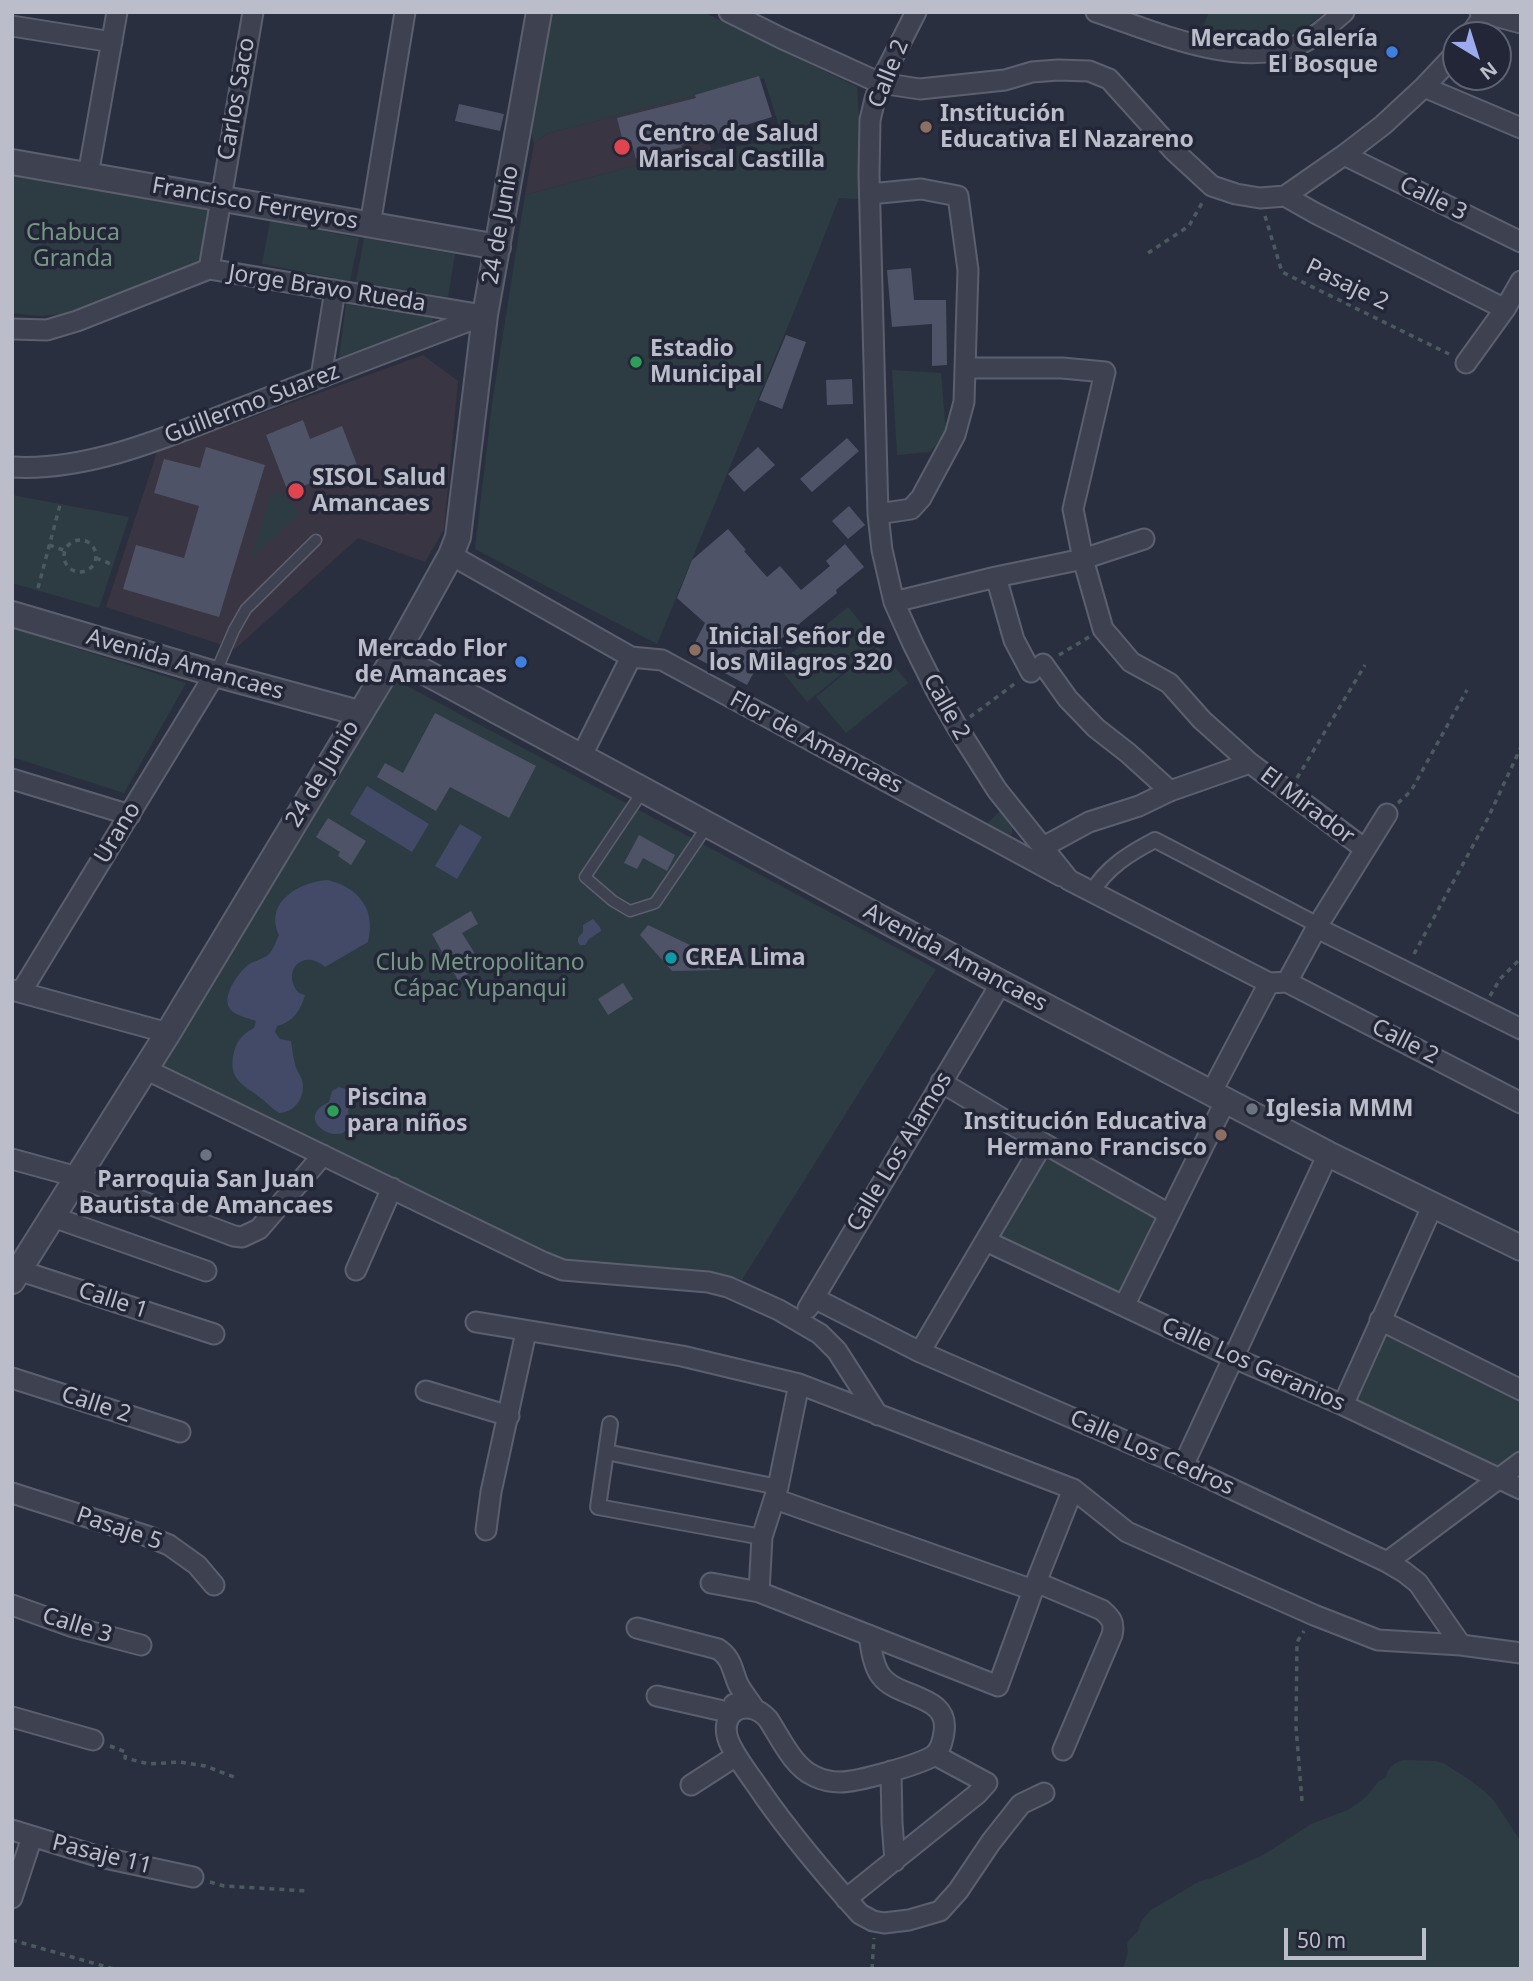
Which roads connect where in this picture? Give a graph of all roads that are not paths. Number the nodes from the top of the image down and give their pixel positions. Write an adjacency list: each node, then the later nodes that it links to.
1 (117, 12): 12 (street)
2 (253, 12): 22 (street, Carlos Saco)
3 (405, 12): 23 (street)
4 (539, 12): 25 (street, 24 de Junio)
5 (729, 12): 14 (street)
6 (916, 12): 14 (street, Calle 2)
7 (1096, 12): 8 (street)
8 (1344, 12)
9 (1484, 13): 10 (street)
10 (1521, 23)
11 (12, 26): 12 (street)
12 (112, 42): 19 (street)
13 (1442, 68): 15 (street)
14 (880, 83): 20 (street, Calle 2); 21 (street)
15 (1424, 88): 16 (street); 17 (street)
16 (1521, 128)
17 (1344, 155): 21 (street); 24 (street, Calle 3)
18 (12, 162): 19 (street, Francisco Ferreyros)
19 (88, 175): 22 (street, Francisco Ferreyros)
20 (870, 194): 33 (street); 36 (street, Calle 2)
21 (1284, 195): 29 (street)
22 (220, 198): 23 (street, Francisco Ferreyros); 26 (street, Carlos Saco)
23 (370, 225): 25 (street, Francisco Ferreyros)
24 (1521, 242)
25 (498, 247): 30 (street, 24 de Junio)
26 (208, 269): 28 (street, Jorge Bravo Rueda); 31 (street, Jorge Bravo Rueda)
27 (1521, 281): 29 (street)
28 (335, 290): 30 (street, Jorge Bravo Rueda); 34 (street)
29 (1505, 309): 32 (street)
30 (485, 315): 34 (street, Guillermo Suarez); 39 (street, 24 de Junio)
31 (12, 329)
32 (1466, 363)
33 (966, 368): 36 (street); 40 (street, El Mirador)
34 (321, 377): 35 (street, Guillermo Suarez)
35 (12, 467)
36 (878, 514): 42 (street, Calle 2)
37 (1144, 539): 40 (street)
38 (316, 540): 46 (lane)
39 (451, 555): 44 (street, 24 de Junio); 45 (street, Flor de Amancaes)
40 (1083, 559): 41 (street); 49 (street, El Mirador)
41 (996, 577): 42 (street); 52 (street)
42 (894, 602): 56 (street, Calle 2)
43 (12, 614): 46 (street, Avenida Amancaes)
44 (395, 656): 47 (street, 24 de Junio); 48 (street, Avenida Amancaes)
45 (631, 657): 48 (street); 58 (street, Flor de Amancaes)
46 (215, 674): 47 (street, Avenida Amancaes); 54 (street, Urano)
47 (359, 713): 65 (street, 24 de Junio)
48 (581, 757): 51 (street, Avenida Amancaes)
49 (1250, 763): 52 (street); 57 (street, El Mirador)
50 (12, 779): 54 (street)
51 (643, 791): 55 (street, Avenida Amancaes); 55 (lane)
52 (1170, 791): 56 (street)
53 (1387, 814): 57 (street)
54 (130, 815): 63 (street, Urano)
55 (708, 825): 62 (street, Avenida Amancaes)
56 (1043, 847): 58 (street, Calle 2)
57 (1365, 849): 60 (street)
58 (1069, 880): 59 (street, Calle 2)
59 (1092, 892): 60 (street); 61 (street, Calle 2)
60 (1317, 927): 61 (street); 64 (street)
61 (1278, 982): 68 (street); 69 (street, Calle 2)
62 (1001, 983): 67 (street, Calle Los Alamos); 68 (street, Avenida Amancaes)
63 (17, 991): 65 (street)
64 (1521, 1029)
65 (168, 1033): 66 (street, 24 de Junio)
66 (145, 1069): 72 (street); 74 (street, 24 de Junio)
67 (942, 1082): 70 (street); 84 (street, Calle Los Alamos)
68 (1218, 1096): 71 (street, Avenida Amancaes); 77 (street)
69 (1521, 1103)
70 (1043, 1143): 77 (street); 79 (street)
71 (1328, 1154): 76 (street, Avenida Amancaes); 93 (street)
72 (323, 1155): 74 (street); 75 (street)
73 (12, 1159): 74 (street)
74 (78, 1177): 78 (street, 24 de Junio)
75 (392, 1188): 82 (street); 87 (street)
76 (1433, 1207): 80 (street, Avenida Amancaes); 86 (street)
77 (1169, 1213): 85 (street)
78 (52, 1217): 81 (street); 83 (street, 24 de Junio)
79 (986, 1241): 85 (street, Calle Los Geranios); 92 (street)
80 (1521, 1248)
81 (206, 1270)
82 (356, 1270)
83 (15, 1273): 90 (street, Calle 1)
84 (814, 1298): 87 (street, Calle Los Alamos); 92 (street, Calle Los Cedros)
85 (1124, 1306): 93 (street, Calle Los Geranios)
86 (1381, 1320): 96 (street); 99 (street)
87 (801, 1321): 91 (street)
88 (476, 1322): 89 (street)
89 (526, 1332): 95 (street); 101 (street)
90 (215, 1334)
91 (837, 1351): 98 (street); 100 (street)
92 (920, 1352): 106 (street, Calle Los Cedros)
93 (1234, 1358): 99 (street, Calle Los Geranios); 106 (street)
94 (12, 1378): 103 (street, Calle 2)
95 (799, 1384): 98 (street); 111 (street)
96 (1521, 1390)
97 (426, 1391): 101 (street)
98 (824, 1393): 100 (street)
99 (1343, 1405): 107 (street, Calle Los Geranios)
100 (877, 1415): 108 (street)
101 (509, 1416): 112 (street)
102 (610, 1424): 104 (street)
103 (180, 1432)
104 (606, 1452): 111 (street); 113 (street)
105 (1521, 1462): 107 (street)
106 (1183, 1466): 114 (street, Calle Los Cedros)
107 (1500, 1479): 109 (street, Calle Los Geranios); 114 (street)
108 (1073, 1489): 117 (street); 123 (street)
109 (1521, 1489)
110 (12, 1493): 116 (street, Pasaje 5)
111 (777, 1493): 113 (street); 117 (street)
112 (485, 1530)
113 (762, 1537): 118 (street)
114 (1387, 1562): 123 (street, Calle Los Cedros)
115 (710, 1583): 118 (street)
116 (214, 1585)
117 (1034, 1586): 121 (street); 131 (street)
118 (759, 1592): 121 (street)
119 (12, 1605): 122 (street, Calle 3)
120 (637, 1628): 125 (street)
121 (869, 1635): 132 (street)
122 (141, 1645)
123 (1461, 1645): 124 (street)
124 (1521, 1653)
125 (738, 1685): 127 (street); 128 (street)
126 (657, 1696): 128 (street)
127 (754, 1708): 128 (street); 134 (street)
128 (732, 1713): 133 (street)
129 (12, 1717): 130 (street)
130 (93, 1740)
131 (1063, 1750)
132 (935, 1755): 134 (street); 139 (street)
133 (736, 1756): 135 (street); 142 (street)
134 (891, 1771): 139 (street)
135 (691, 1785)
136 (1044, 1793): 142 (street)
137 (12, 1830): 138 (street, Pasaje 11)
138 (32, 1836): 140 (street, Pasaje 11); 141 (street)
139 (895, 1861): 142 (street)
140 (193, 1877)
141 (12, 1898)
142 (846, 1899)

